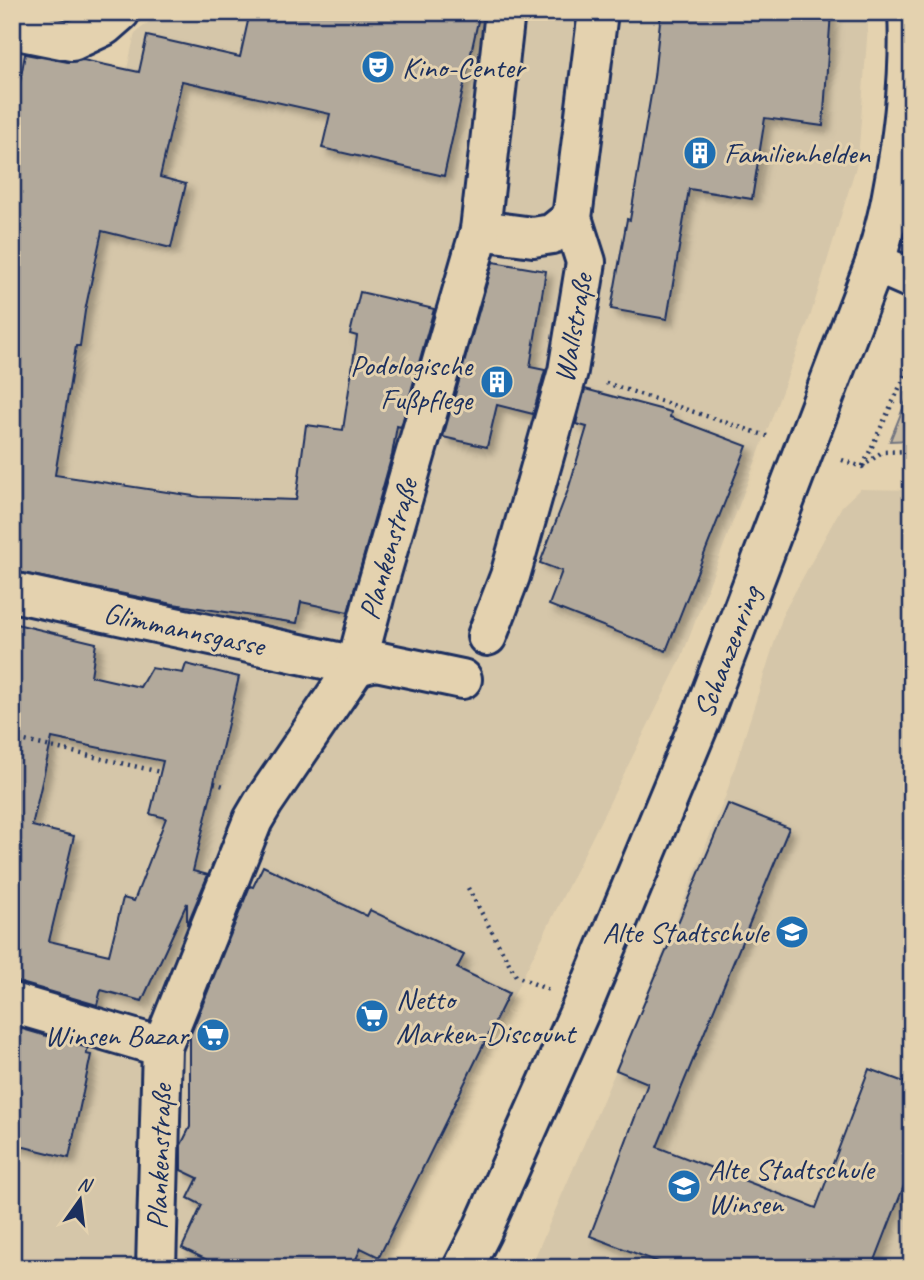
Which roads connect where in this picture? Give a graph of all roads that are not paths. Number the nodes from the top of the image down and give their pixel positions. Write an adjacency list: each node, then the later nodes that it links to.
1 (120, 12): 5 (street)
2 (505, 12): 7 (street, Plankenstraße)
3 (598, 12): 6 (street, Wallstraße)
4 (908, 12): 8 (street, Schanzenring)
5 (12, 29)
6 (572, 219): 7 (street); 11 (street, Wallstraße)
7 (480, 230): 12 (street, Plankenstraße)
8 (875, 263): 9 (street); 17 (street, Schanzenring)
9 (912, 279)
10 (12, 592): 12 (street, Glimmannsgasse)
11 (487, 636)
12 (356, 666): 13 (street, Glimmannsgasse); 15 (street, Plankenstraße)
13 (462, 679)
14 (12, 1003): 15 (street, Plankenstraße)
15 (163, 1047): 16 (street, Plankenstraße)
16 (156, 1268)
17 (463, 1268)

